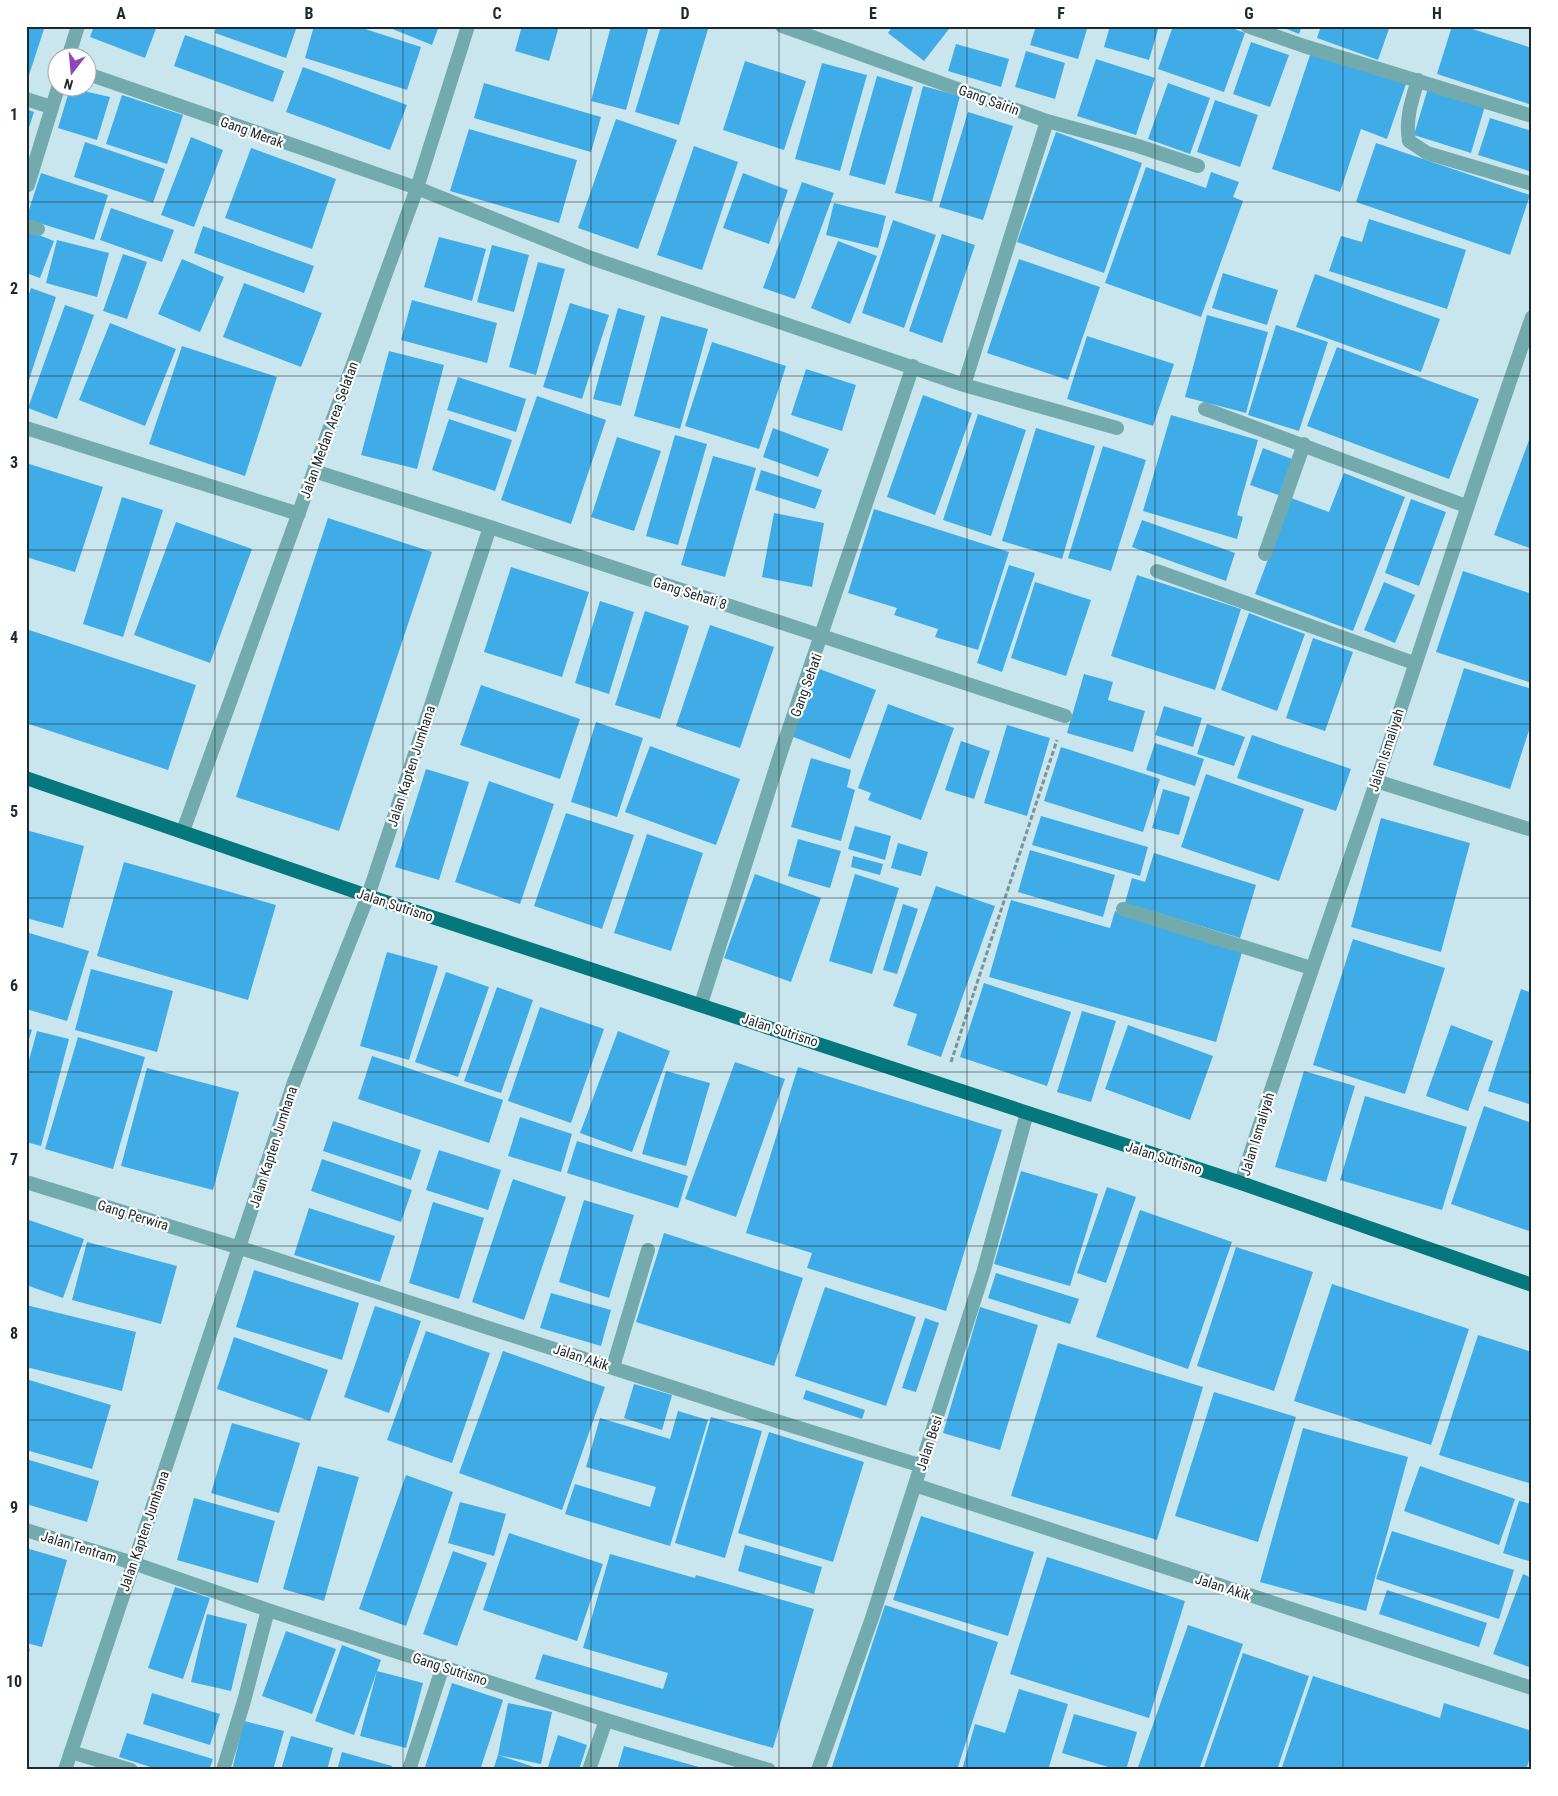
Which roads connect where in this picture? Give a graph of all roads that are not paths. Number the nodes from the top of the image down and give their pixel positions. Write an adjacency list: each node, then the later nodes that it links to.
1 (78, 26): 5 (street)
2 (468, 26): 16 (street, Jalan Medan Area Selatan)
3 (782, 26): 12 (street, Gang Sairin)
4 (1247, 26): 7 (street)
5 (71, 48)
6 (98, 77): 16 (street, Gang Merak)
7 (1418, 80): 11 (street); 14 (street)
8 (54, 98): 10 (street)
9 (26, 99): 10 (street)
10 (51, 107): 15 (street)
11 (1532, 116)
12 (1047, 120): 13 (street, Gang Sairin); 19 (street)
13 (1198, 166)
14 (1532, 184)
15 (27, 187)
16 (417, 188): 18 (street, Gang Merak); 24 (street, Jalan Medan Area Selatan)
17 (1532, 317): 25 (street, Jalan Ismaliyah)
18 (913, 366): 19 (street, Gang Merak); 30 (street, Gang Sehati)
19 (964, 385): 22 (street, Gang Merak)
20 (1206, 409): 23 (street)
21 (26, 428): 26 (street)
22 (1117, 428)
23 (1304, 444): 25 (street); 28 (street)
24 (314, 471): 26 (street, Jalan Medan Area Selatan); 27 (street, Gang Sehati 8)
25 (1466, 506): 31 (street, Jalan Ismaliyah)
26 (299, 514): 36 (street, Jalan Medan Area Selatan)
27 (490, 527): 30 (street, Gang Sehati 8); 37 (street, Jalan Kapten Jumhana)
28 (1265, 554)
29 (1157, 571): 31 (street)
30 (823, 636): 32 (street, Gang Sehati 8); 40 (street, Gang Sehati)
31 (1414, 663): 34 (street, Jalan Ismaliyah)
32 (1066, 716)
33 (26, 778): 36 (main road, Jalan Sutrisno)
34 (1376, 781): 35 (street); 39 (street, Jalan Ismaliyah)
35 (1532, 830)
36 (183, 831): 37 (main road, Jalan Sutrisno)
37 (368, 896): 40 (main road, Jalan Sutrisno); 44 (street, Jalan Kapten Jumhana)
38 (1124, 909): 39 (street)
39 (1311, 968): 43 (street, Jalan Ismaliyah)
40 (701, 1004): 41 (main road, Jalan Sutrisno)
41 (1027, 1113): 43 (main road, Jalan Sutrisno); 48 (street, Jalan Besi)
42 (26, 1182): 44 (street, Gang Perwira)
43 (1241, 1183): 46 (main road, Jalan Sutrisno)
44 (240, 1248): 47 (street, Jalan Akik); 51 (street, Jalan Kapten Jumhana)
45 (648, 1250): 47 (street)
46 (1532, 1285)
47 (613, 1367): 48 (street, Jalan Akik)
48 (922, 1466): 49 (street, Jalan Besi)
49 (915, 1485): 54 (street, Jalan Akik); 63 (street, Jalan Besi)
50 (26, 1530): 51 (street, Jalan Tentram)
51 (132, 1563): 52 (street, Gang Sutrisno); 56 (street, Jalan Kapten Jumhana)
52 (268, 1610): 53 (street, Gang Sutrisno); 59 (street)
53 (443, 1666): 55 (street, Gang Sutrisno); 60 (street)
54 (1532, 1688)
55 (606, 1720): 61 (street); 62 (street, Gang Sutrisno)
56 (71, 1752): 57 (street, Jalan Kapten Jumhana); 58 (street)
57 (65, 1770)
58 (132, 1770)
59 (223, 1770)
60 (409, 1770)
61 (589, 1770)
62 (769, 1770)
63 (818, 1770)

